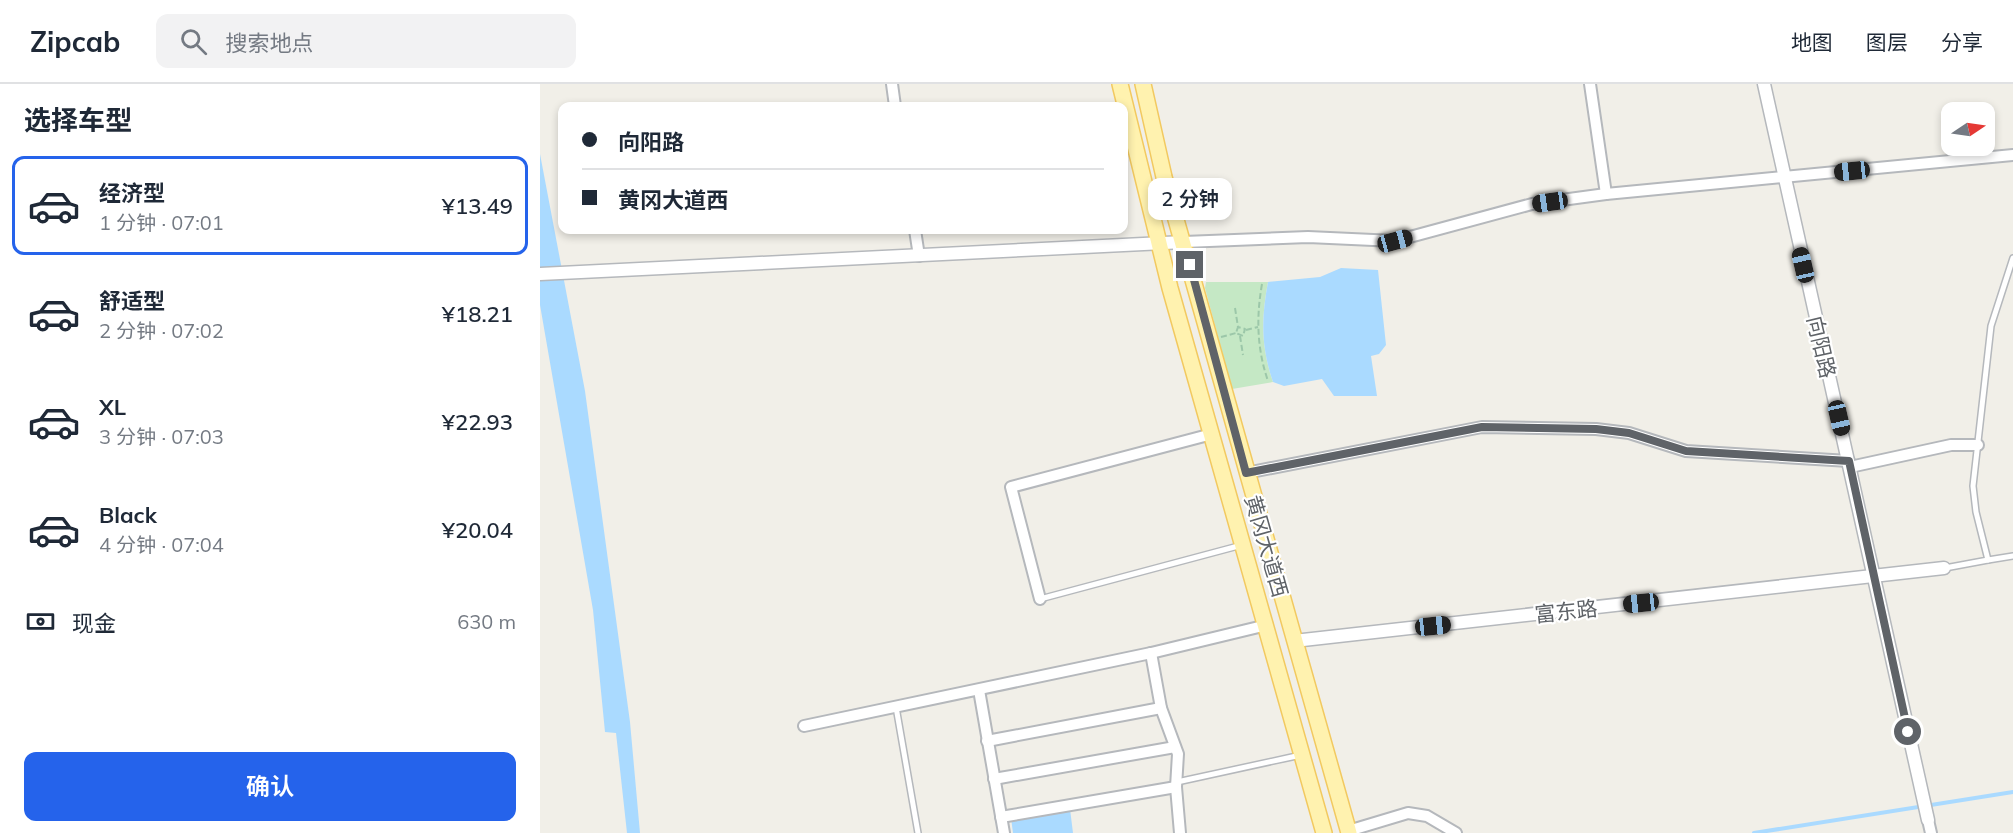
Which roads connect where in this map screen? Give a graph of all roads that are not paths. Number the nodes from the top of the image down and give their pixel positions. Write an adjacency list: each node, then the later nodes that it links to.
1 (892, 84): 6 (street)
2 (1120, 84): 7 (main road, 黄冈大道西)
3 (1143, 84): 13 (main road, 黄冈大道西)
4 (1590, 84): 11 (street)
5 (1764, 84): 10 (street, 向阳路)
6 (894, 102)
7 (1124, 102)
8 (1128, 117): 14 (main road, 黄冈大道西)
9 (2013, 155): 10 (street)
10 (1783, 178): 11 (street); 20 (street, 向阳路)
11 (1606, 194): 13 (street)
12 (916, 234): 15 (street)
13 (1184, 242): 14 (street); 21 (main road, 黄冈大道西)
14 (1158, 243): 15 (street); 18 (main road, 黄冈大道西)
15 (919, 256): 17 (street)
16 (2013, 258): 19 (lane)
17 (540, 274)
18 (1212, 434): 22 (main road, 黄冈大道西); 27 (street)
19 (1978, 445): 20 (street); 24 (lane)
20 (1849, 464): 21 (street); 26 (street, 向阳路)
21 (1246, 473): 29 (main road, 黄冈大道西)
22 (1244, 544): 27 (lane); 28 (main road, 黄冈大道西)
23 (2013, 556): 24 (lane)
24 (1988, 560): 25 (lane)
25 (1944, 568): 26 (street, 富东路)
26 (1872, 577): 29 (street, 富东路); 41 (street, 向阳路)
27 (1040, 599)
28 (1267, 625): 30 (street); 37 (main road, 黄冈大道西)
29 (1294, 641): 42 (main road, 黄冈大道西)
30 (1151, 653): 31 (street); 33 (street)
31 (979, 690): 32 (street); 35 (street)
32 (896, 707): 34 (street); 43 (lane)
33 (1161, 708): 35 (street); 36 (street)
34 (804, 726)
35 (987, 741): 38 (street)
36 (1175, 747): 38 (street); 39 (street)
37 (1302, 755): 39 (lane); 46 (main road, 黄冈大道西)
38 (994, 779): 40 (street)
39 (1176, 784): 40 (street); 45 (street)
40 (1001, 817): 44 (street)
41 (1928, 820): 48 (street)
42 (1348, 832): 47 (street)
43 (918, 833)
44 (1004, 833)
45 (1180, 833)
46 (1324, 833)
47 (1456, 833)
48 (1931, 833)

